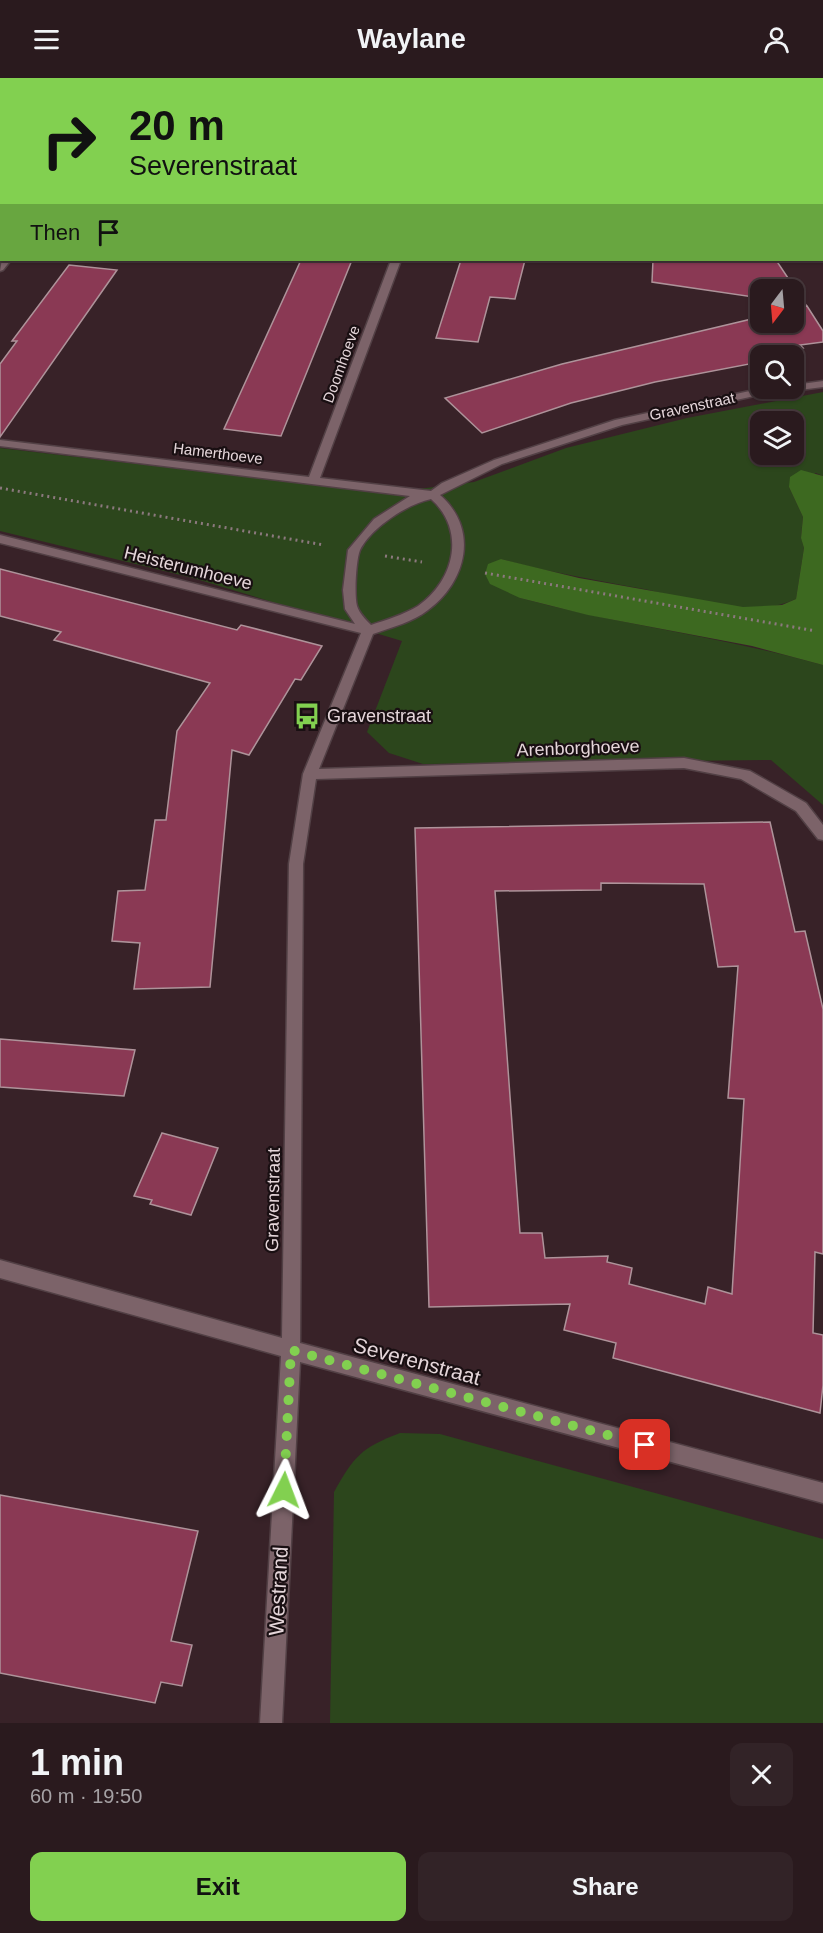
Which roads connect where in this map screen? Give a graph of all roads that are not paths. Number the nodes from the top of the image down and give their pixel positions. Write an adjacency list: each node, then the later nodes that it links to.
1 (396, 261): 6 (street, Doomhoeve)
2 (823, 384): 3 (street)
3 (804, 387)
4 (750, 394): 7 (street, Gravenstraat)
5 (0, 443): 6 (street, Hamerthoeve)
6 (314, 479): 7 (street, Hamerthoeve)
7 (433, 495): 9 (street, Gravenstraat); 9 (street)
8 (0, 539): 9 (street, Heisterumhoeve)
9 (368, 631): 10 (street, Gravenstraat)
10 (310, 774): 11 (street, Arenborghoeve); 13 (street, Gravenstraat)
11 (823, 835)
12 (0, 1269): 13 (street, Severenstraat)
13 (291, 1350): 14 (street, Severenstraat); 15 (street, Westrand)
14 (823, 1493)
15 (271, 1723)

